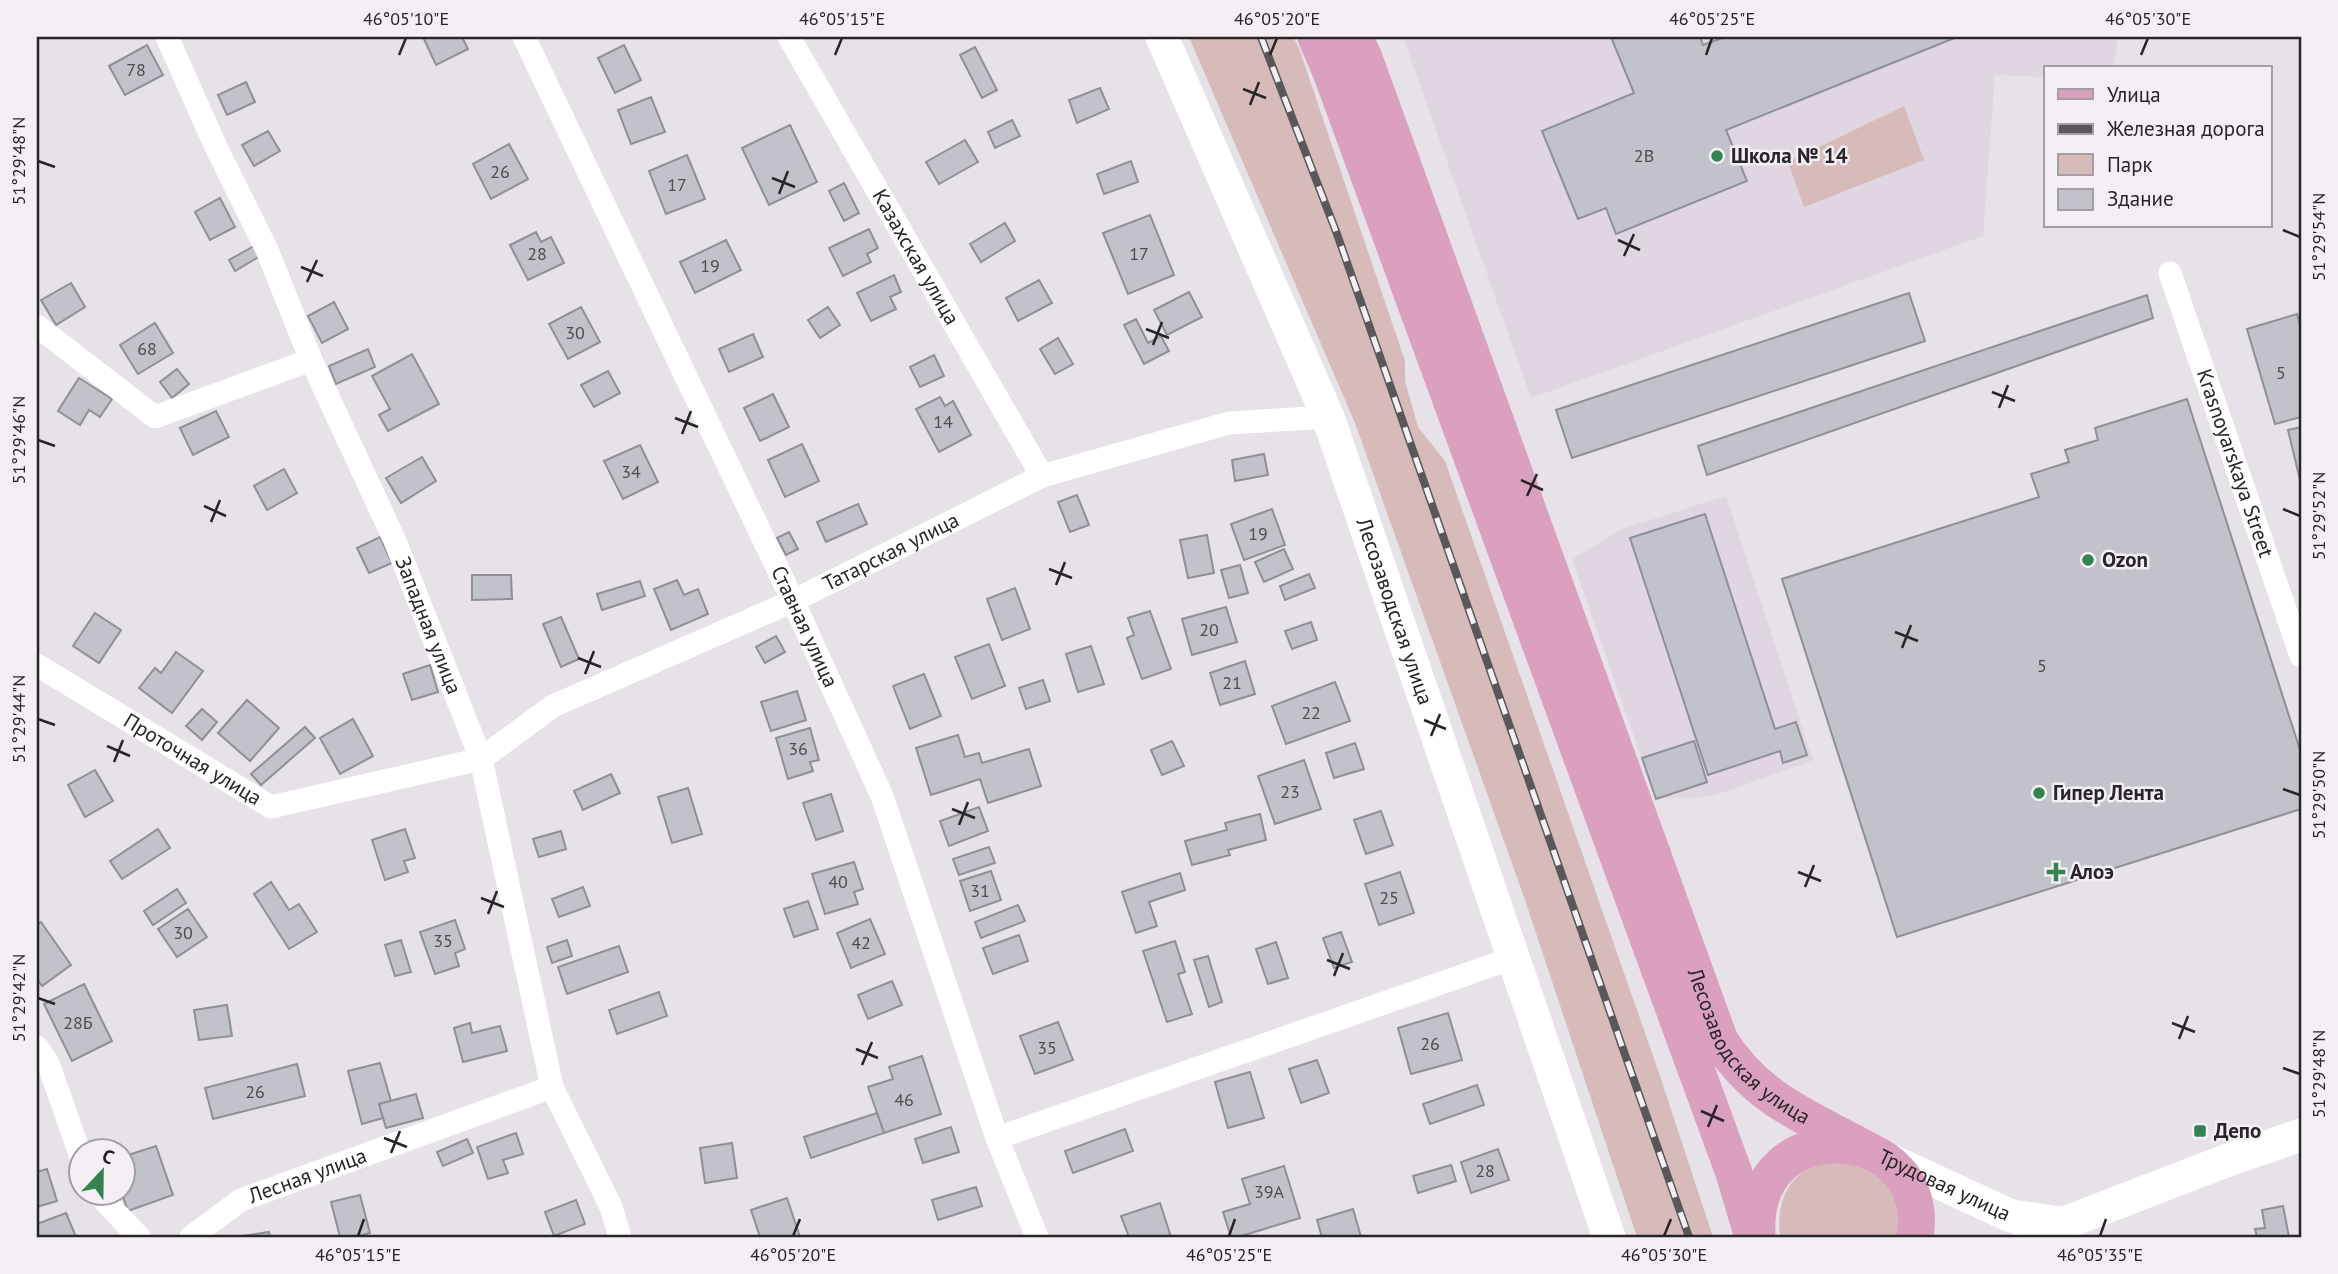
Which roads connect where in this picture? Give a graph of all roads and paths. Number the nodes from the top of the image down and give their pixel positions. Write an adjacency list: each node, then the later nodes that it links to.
1 (167, 37): 9 (street, Западная улица)
2 (524, 37): 12 (street, Ставная улица)
3 (789, 37): 11 (street, Казахская улица)
4 (1162, 37): 10 (street, Лесозаводская улица)
5 (1316, 37): 30 (main road, Лесозаводская улица)
6 (1354, 37): 22 (main road, Лесозаводская улица)
7 (2170, 273): 13 (street, Krasnoyarskaya Street)
8 (37, 326): 9 (street)
9 (311, 360): 15 (street, Западная улица)
10 (1328, 417): 11 (street, Татарская улица); 16 (street, Лесозаводская улица)
11 (1042, 476): 12 (street, Татарская улица)
12 (793, 601): 15 (street, Татарская улица); 21 (street, Ставная улица)
13 (2301, 656)
14 (37, 665): 15 (street, Проточная улица)
15 (481, 759): 18 (street, Западная улица)
16 (1513, 958): 21 (street); 29 (street, Лесозаводская улица)
17 (37, 1047): 20 (street)
18 (552, 1087): 26 (street, Лесная улица); 27 (street, Западная улица)
19 (2301, 1135): 24 (street, Трудовая улица)
20 (74, 1138)
21 (997, 1138): 28 (street, Ставная улица)
22 (1869, 1151): 24 (street, Трудовая улица); 30 (main road); 31 (main road)
23 (111, 1208): 25 (street)
24 (2062, 1224): 32 (street, Трудовая улица)
25 (139, 1237)
26 (191, 1237)
27 (620, 1237)
28 (1037, 1237)
29 (1609, 1237)
30 (1755, 1237)
31 (1915, 1237)
32 (2028, 1237)

